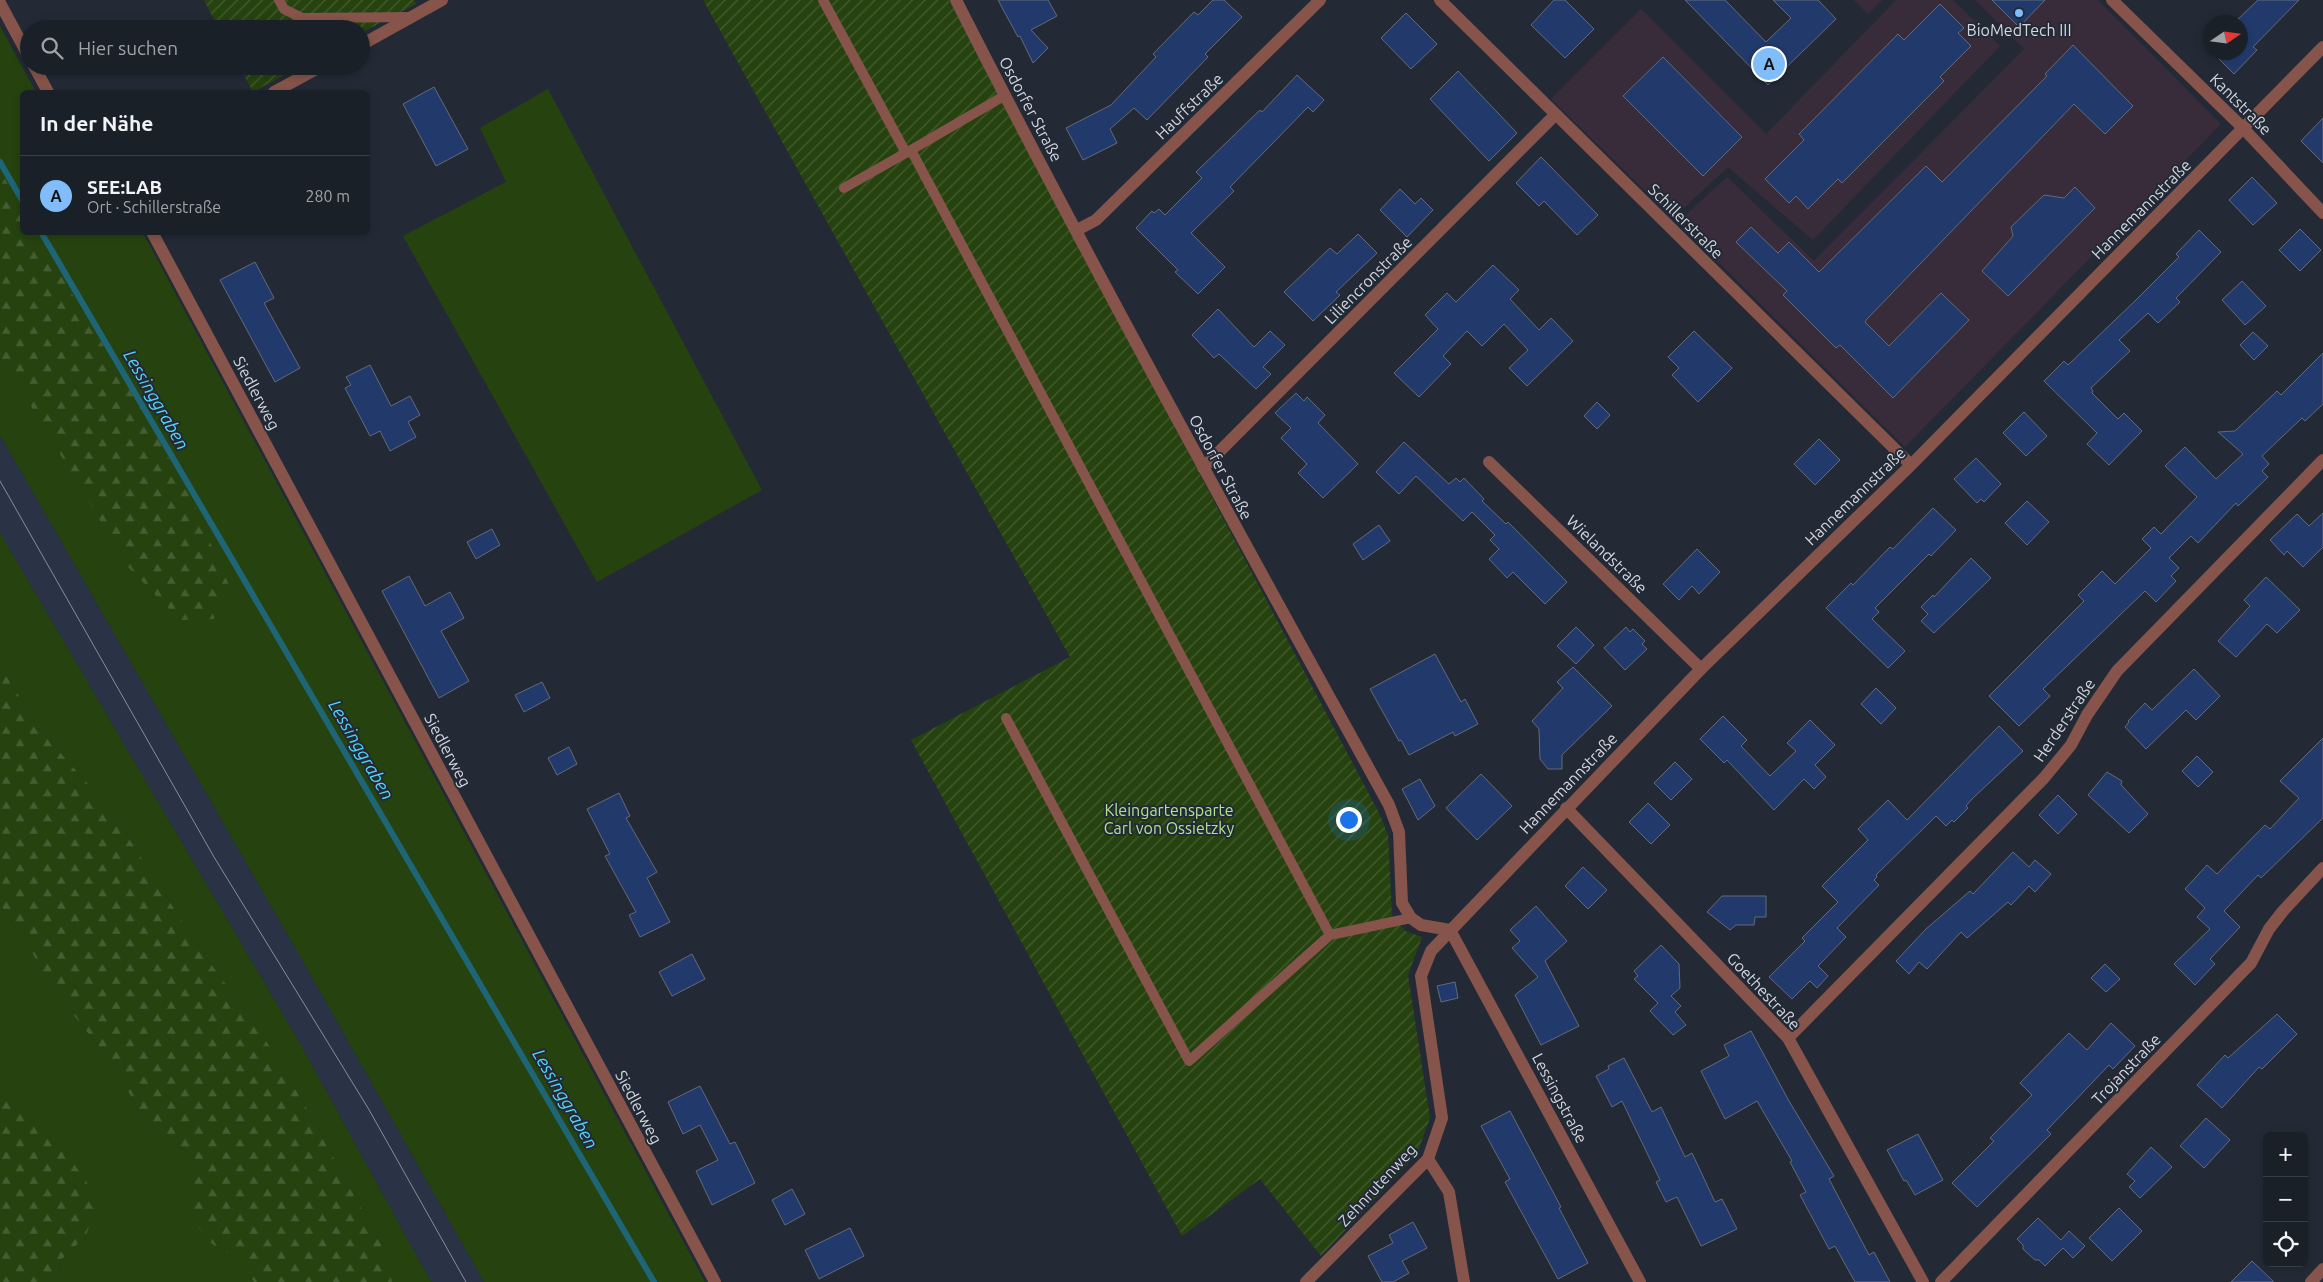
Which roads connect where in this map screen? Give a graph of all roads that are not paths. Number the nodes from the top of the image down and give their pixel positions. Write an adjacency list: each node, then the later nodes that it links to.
1 (279, 0): 9 (lane)
2 (442, 0): 9 (street)
3 (823, 0): 20 (lane)
4 (956, 0): 17 (street, Osdorfer Straße)
5 (1320, 0): 23 (street, Hauffstraße)
6 (1440, 0): 18 (street, Schillerstraße)
7 (2112, 0): 19 (street, Kantstraße)
8 (0, 3): 10 (street)
9 (413, 17): 11 (street)
10 (20, 40)
11 (370, 40)
12 (2323, 47): 19 (street, Hannemannstraße)
13 (39, 75): 15 (street)
14 (305, 75): 16 (street)
15 (47, 90)
16 (278, 90)
17 (1004, 96): 20 (lane); 23 (street, Osdorfer Straße)
18 (1555, 115): 27 (street, Schillerstraße); 28 (street, Liliencronstraße)
19 (2243, 128): 22 (street, Kantstraße); 27 (street, Hannemannstraße)
20 (908, 151): 21 (lane); 35 (lane)
21 (844, 188)
22 (2323, 213)
23 (1077, 230): 28 (street, Osdorfer Straße)
24 (154, 235): 40 (street, Siedlerweg)
25 (2323, 460): 37 (street, Herderstraße)
26 (1489, 462): 29 (street, Wielandstraße)
27 (1911, 465): 29 (street, Hannemannstraße)
28 (1203, 468): 33 (street, Osdorfer Straße)
29 (1701, 669): 31 (street, Hannemannstraße)
30 (1006, 718): 35 (lane)
31 (1566, 808): 34 (street, Hannemannstraße); 37 (street, Goethestraße)
32 (2323, 868): 45 (street, Trojanstraße)
33 (1410, 918): 34 (street); 35 (lane)
34 (1450, 930): 36 (street, Hannemannstraße); 43 (street, Lessingstraße)
35 (1330, 936)
36 (1421, 976): 38 (street, Zehnrutenweg)
37 (1788, 1038): 44 (street, Goethestraße)
38 (1428, 1159): 41 (street, Zehnrutenweg); 42 (street)
39 (2323, 1269): 46 (street)
40 (714, 1282)
41 (1306, 1282)
42 (1464, 1282)
43 (1640, 1282)
44 (1924, 1282)
45 (1941, 1282)
46 (2311, 1282)

